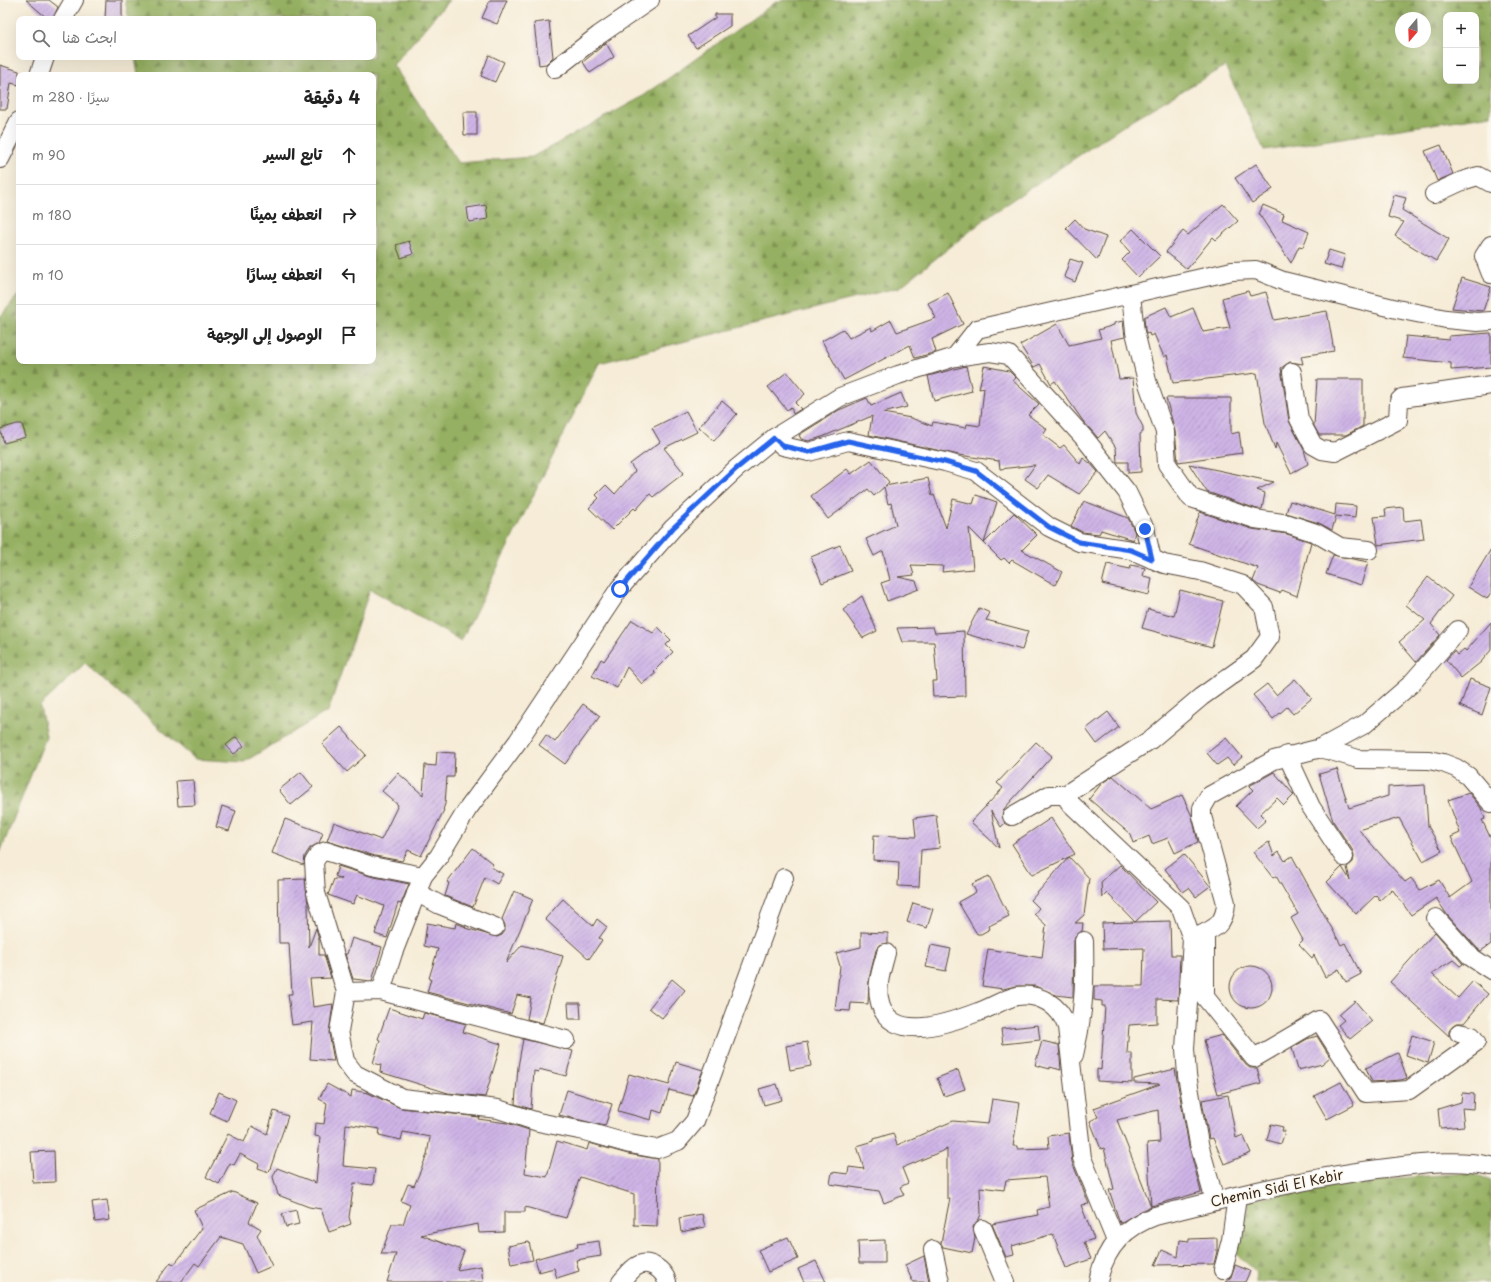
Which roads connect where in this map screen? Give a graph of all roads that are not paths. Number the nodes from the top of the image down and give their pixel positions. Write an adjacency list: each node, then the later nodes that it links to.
1 (74, 0): 3 (street)
2 (650, 0): 5 (street)
3 (64, 16)
4 (44, 60): 6 (street)
5 (555, 68)
6 (40, 72)
7 (16, 127): 8 (street)
8 (0, 159)
9 (1491, 183): 10 (street)
10 (1434, 194)
11 (1491, 245): 12 (street)
12 (1491, 274)
13 (1131, 295): 14 (street); 15 (street); 19 (street)
14 (1491, 322)
15 (955, 357): 18 (street); 20 (street)
16 (1292, 372): 17 (street)
17 (1491, 385)
18 (774, 438): 20 (street); 29 (street)
19 (1368, 550)
20 (1152, 559): 24 (street)
21 (1458, 630): 22 (street)
22 (1321, 748): 23 (street); 25 (street)
23 (1287, 755): 27 (street); 32 (street)
24 (1065, 795): 26 (street); 32 (street)
25 (1491, 802)
26 (1012, 816)
27 (1344, 857)
28 (784, 878): 37 (street)
29 (420, 884): 31 (street); 36 (street); 37 (street)
30 (1436, 918): 35 (street)
31 (495, 927)
32 (1198, 936): 38 (street); 43 (street)
33 (1084, 941): 40 (street)
34 (886, 952): 40 (street)
35 (1491, 970)
36 (381, 991): 37 (street); 39 (street)
37 (346, 992)
38 (1459, 1033)
39 (566, 1040)
40 (1072, 1065): 45 (street)
41 (1491, 1166): 42 (street, Chemin Sidi El Kebir)
42 (1236, 1196): 43 (street, Chemin Sidi El Kebir); 47 (street)
43 (1215, 1201): 45 (street, Chemin Sidi El Kebir)
44 (983, 1228): 51 (street)
45 (1116, 1241): 52 (street, Chemin Sidi El Kebir)
46 (933, 1250): 50 (street)
47 (1223, 1270)
48 (621, 1282): 49 (street)
49 (667, 1282)
50 (940, 1282)
51 (1005, 1282)
52 (1098, 1282)

